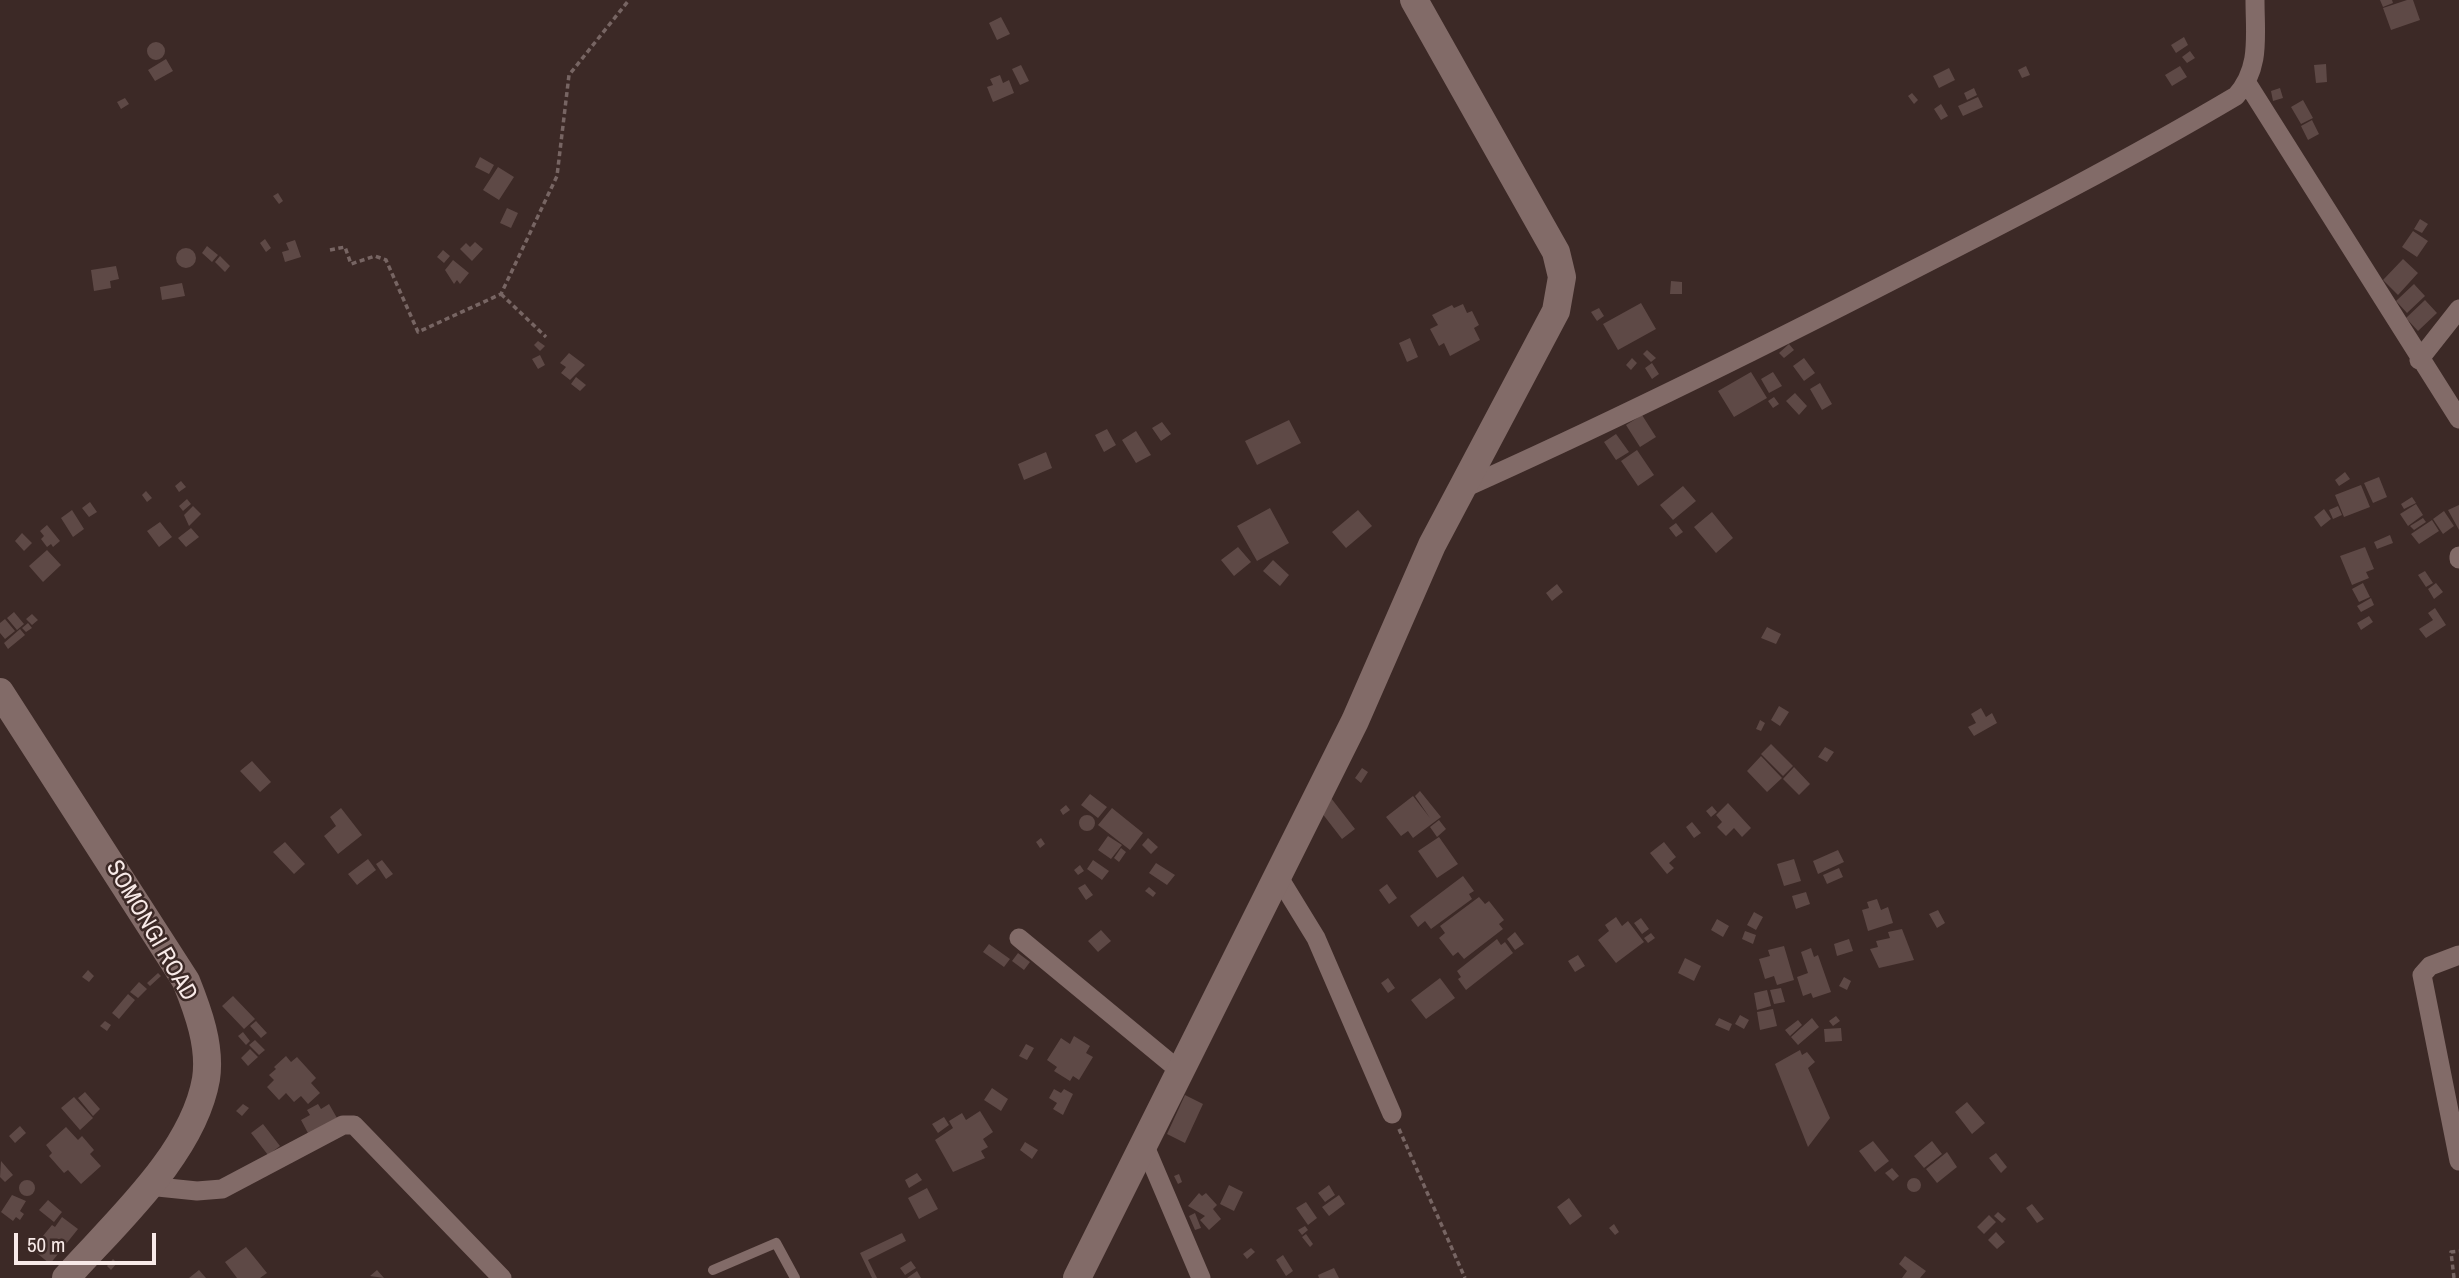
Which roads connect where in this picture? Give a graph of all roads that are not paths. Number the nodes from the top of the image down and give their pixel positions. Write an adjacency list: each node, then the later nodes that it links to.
1 (1414, 0): 7 (street)
2 (2255, 0): 3 (street)
3 (2247, 83): 5 (street); 7 (street)
4 (2459, 309): 5 (street)
5 (2419, 360): 6 (street)
6 (2459, 419)
7 (1462, 489): 9 (street)
8 (0, 692): 16 (street, SOMONGI ROAD)
9 (1278, 876): 12 (street); 13 (street)
10 (1019, 938): 12 (street)
11 (2459, 955): 15 (street)
12 (1180, 1071): 14 (street)
13 (1392, 1114)
14 (1144, 1144): 21 (street); 22 (street)
15 (2459, 1161)
16 (148, 1186): 18 (street); 19 (street, SOMONGI ROAD)
17 (713, 1270): 20 (lane)
18 (496, 1276)
19 (66, 1278)
20 (795, 1278)
21 (1077, 1278)
22 (1201, 1278)

